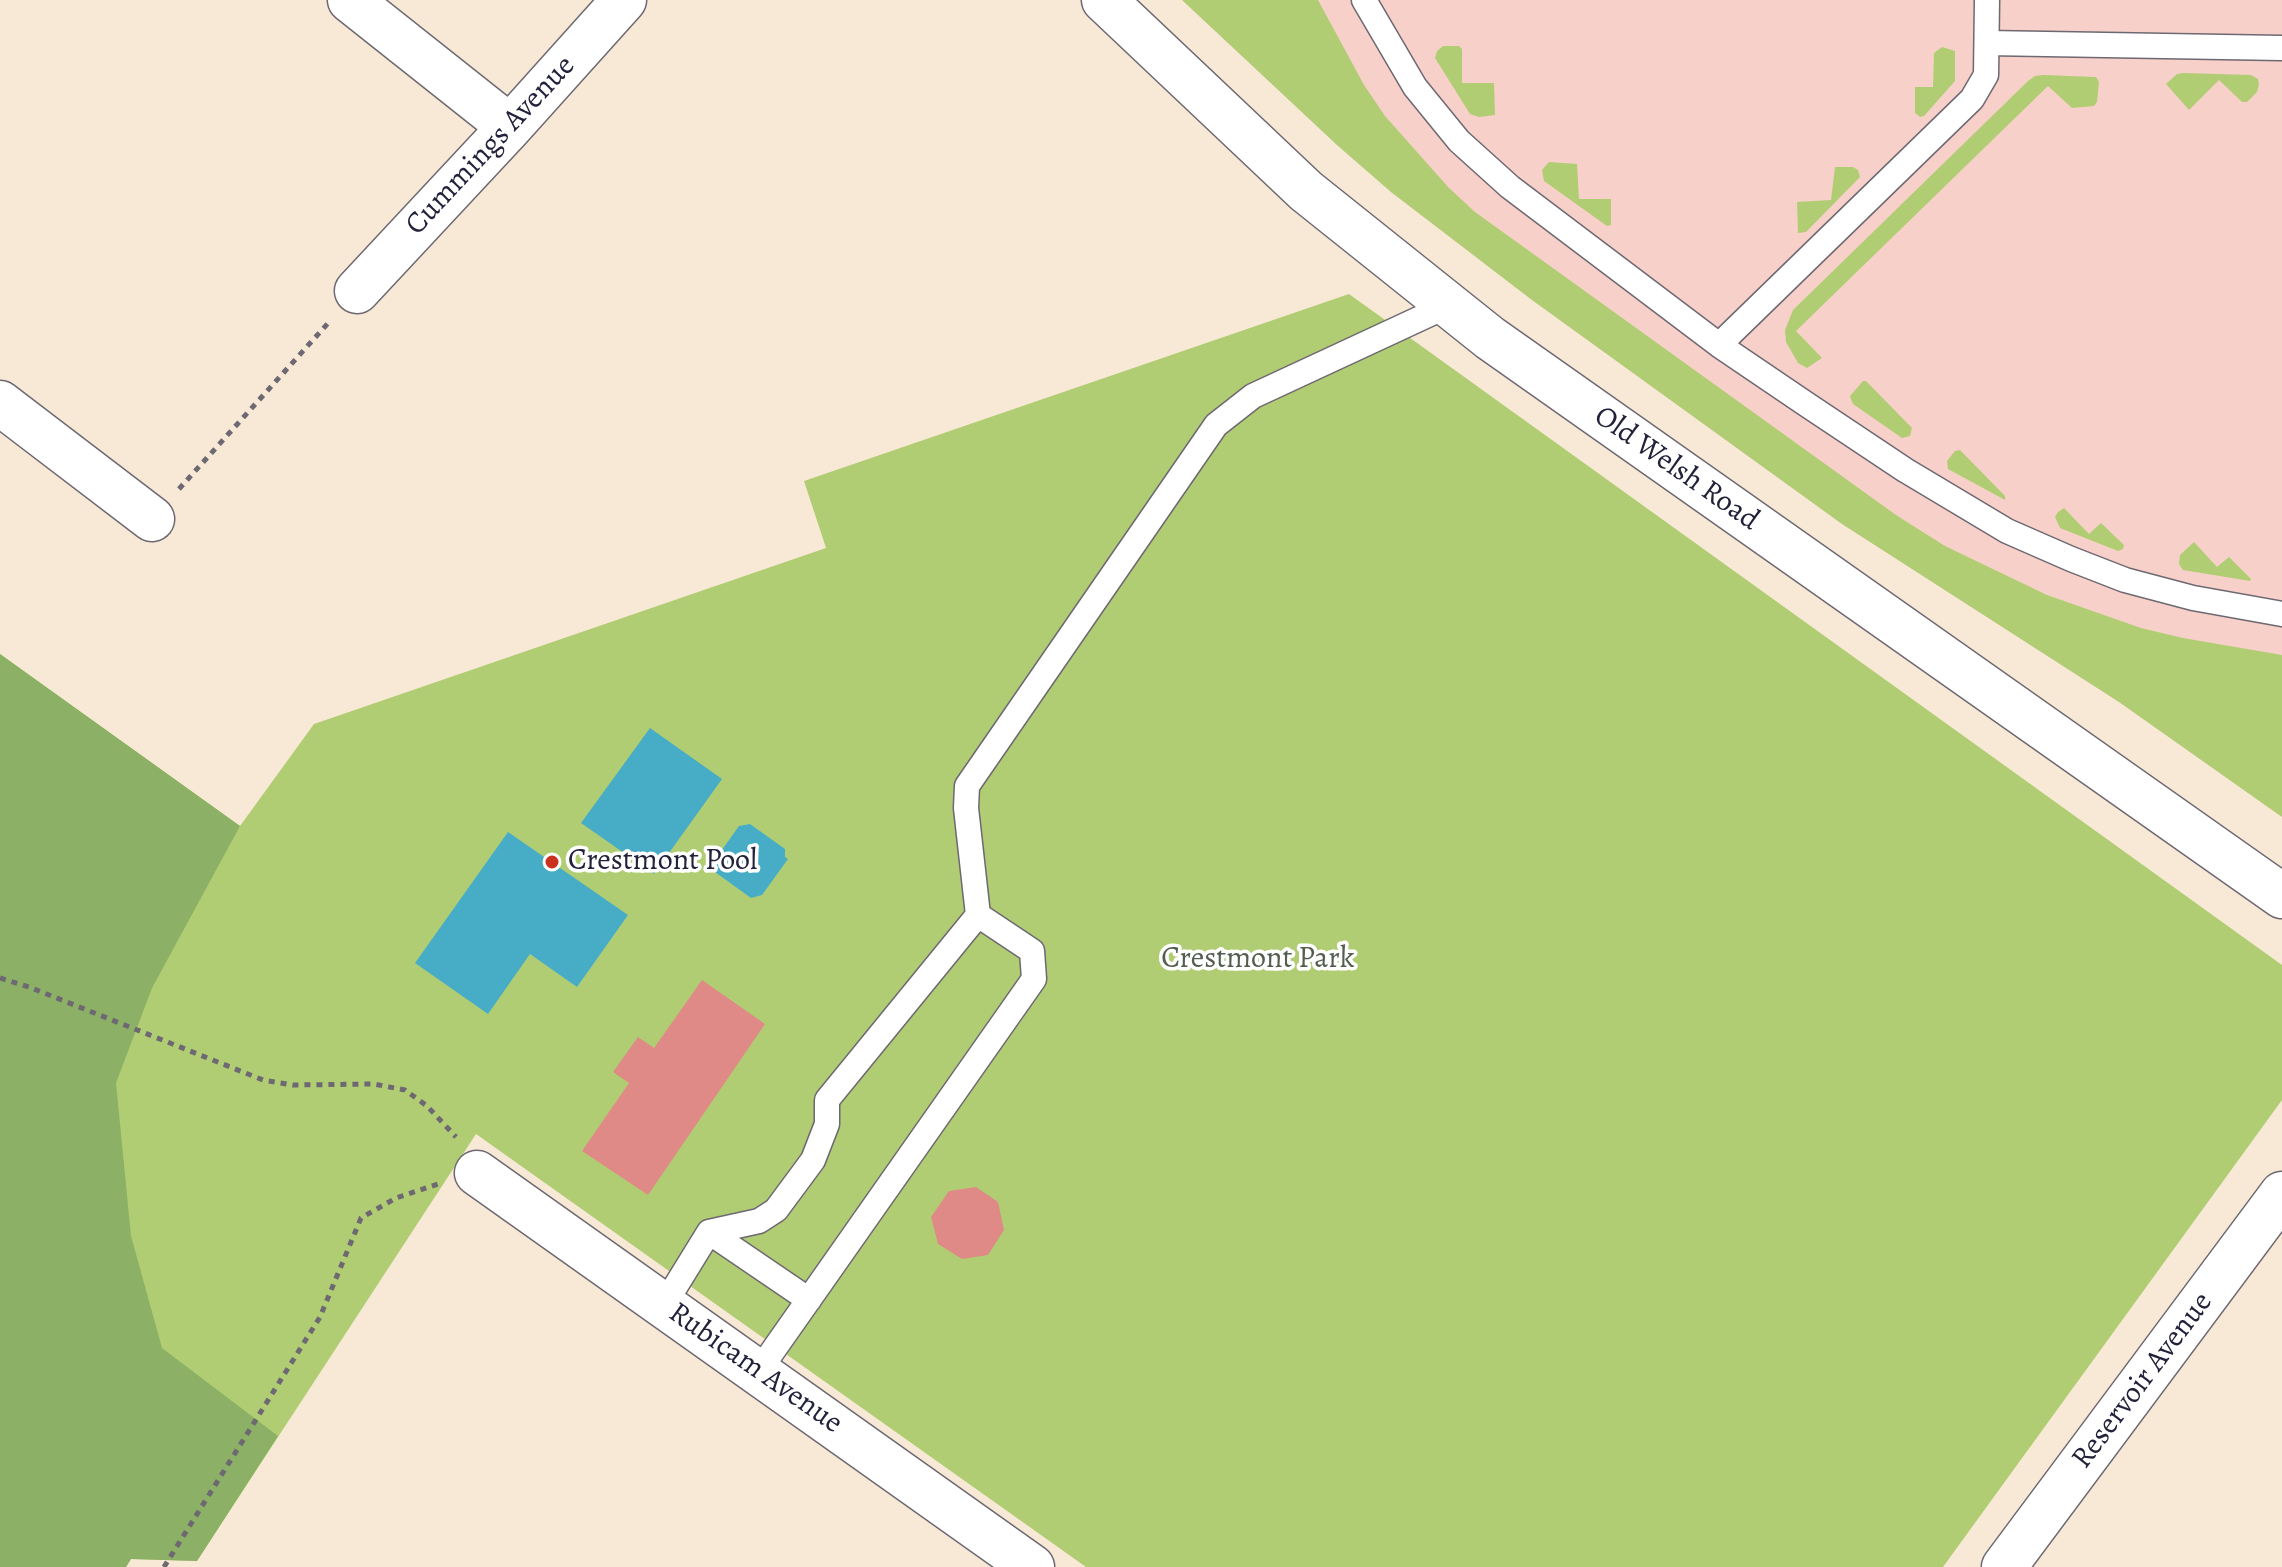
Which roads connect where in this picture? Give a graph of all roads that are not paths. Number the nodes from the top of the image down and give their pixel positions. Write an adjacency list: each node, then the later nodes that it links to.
1 (350, 0): 8 (street)
2 (624, 0): 8 (street, Cummings Avenue)
3 (1104, 0): 10 (street, Old Welsh Road)
4 (1364, 0): 11 (lane)
5 (1987, 0): 6 (lane)
6 (1987, 43): 7 (lane); 11 (lane)
7 (2282, 48)
8 (510, 127): 9 (street, Cummings Avenue)
9 (357, 291)
10 (1449, 305): 15 (street, Old Welsh Road); 16 (lane)
11 (1719, 345): 14 (lane)
12 (0, 403): 13 (street)
13 (152, 519)
14 (2282, 614)
15 (2282, 896)
16 (978, 915): 19 (lane); 20 (lane)
17 (477, 1173): 21 (street, Rubicam Avenue)
18 (2282, 1194): 24 (street, Reservoir Avenue)
19 (709, 1232): 20 (lane); 21 (lane)
20 (809, 1300): 22 (lane)
21 (664, 1305): 22 (street, Rubicam Avenue)
22 (758, 1372): 23 (street, Rubicam Avenue)
23 (1032, 1567)
24 (2004, 1567)

